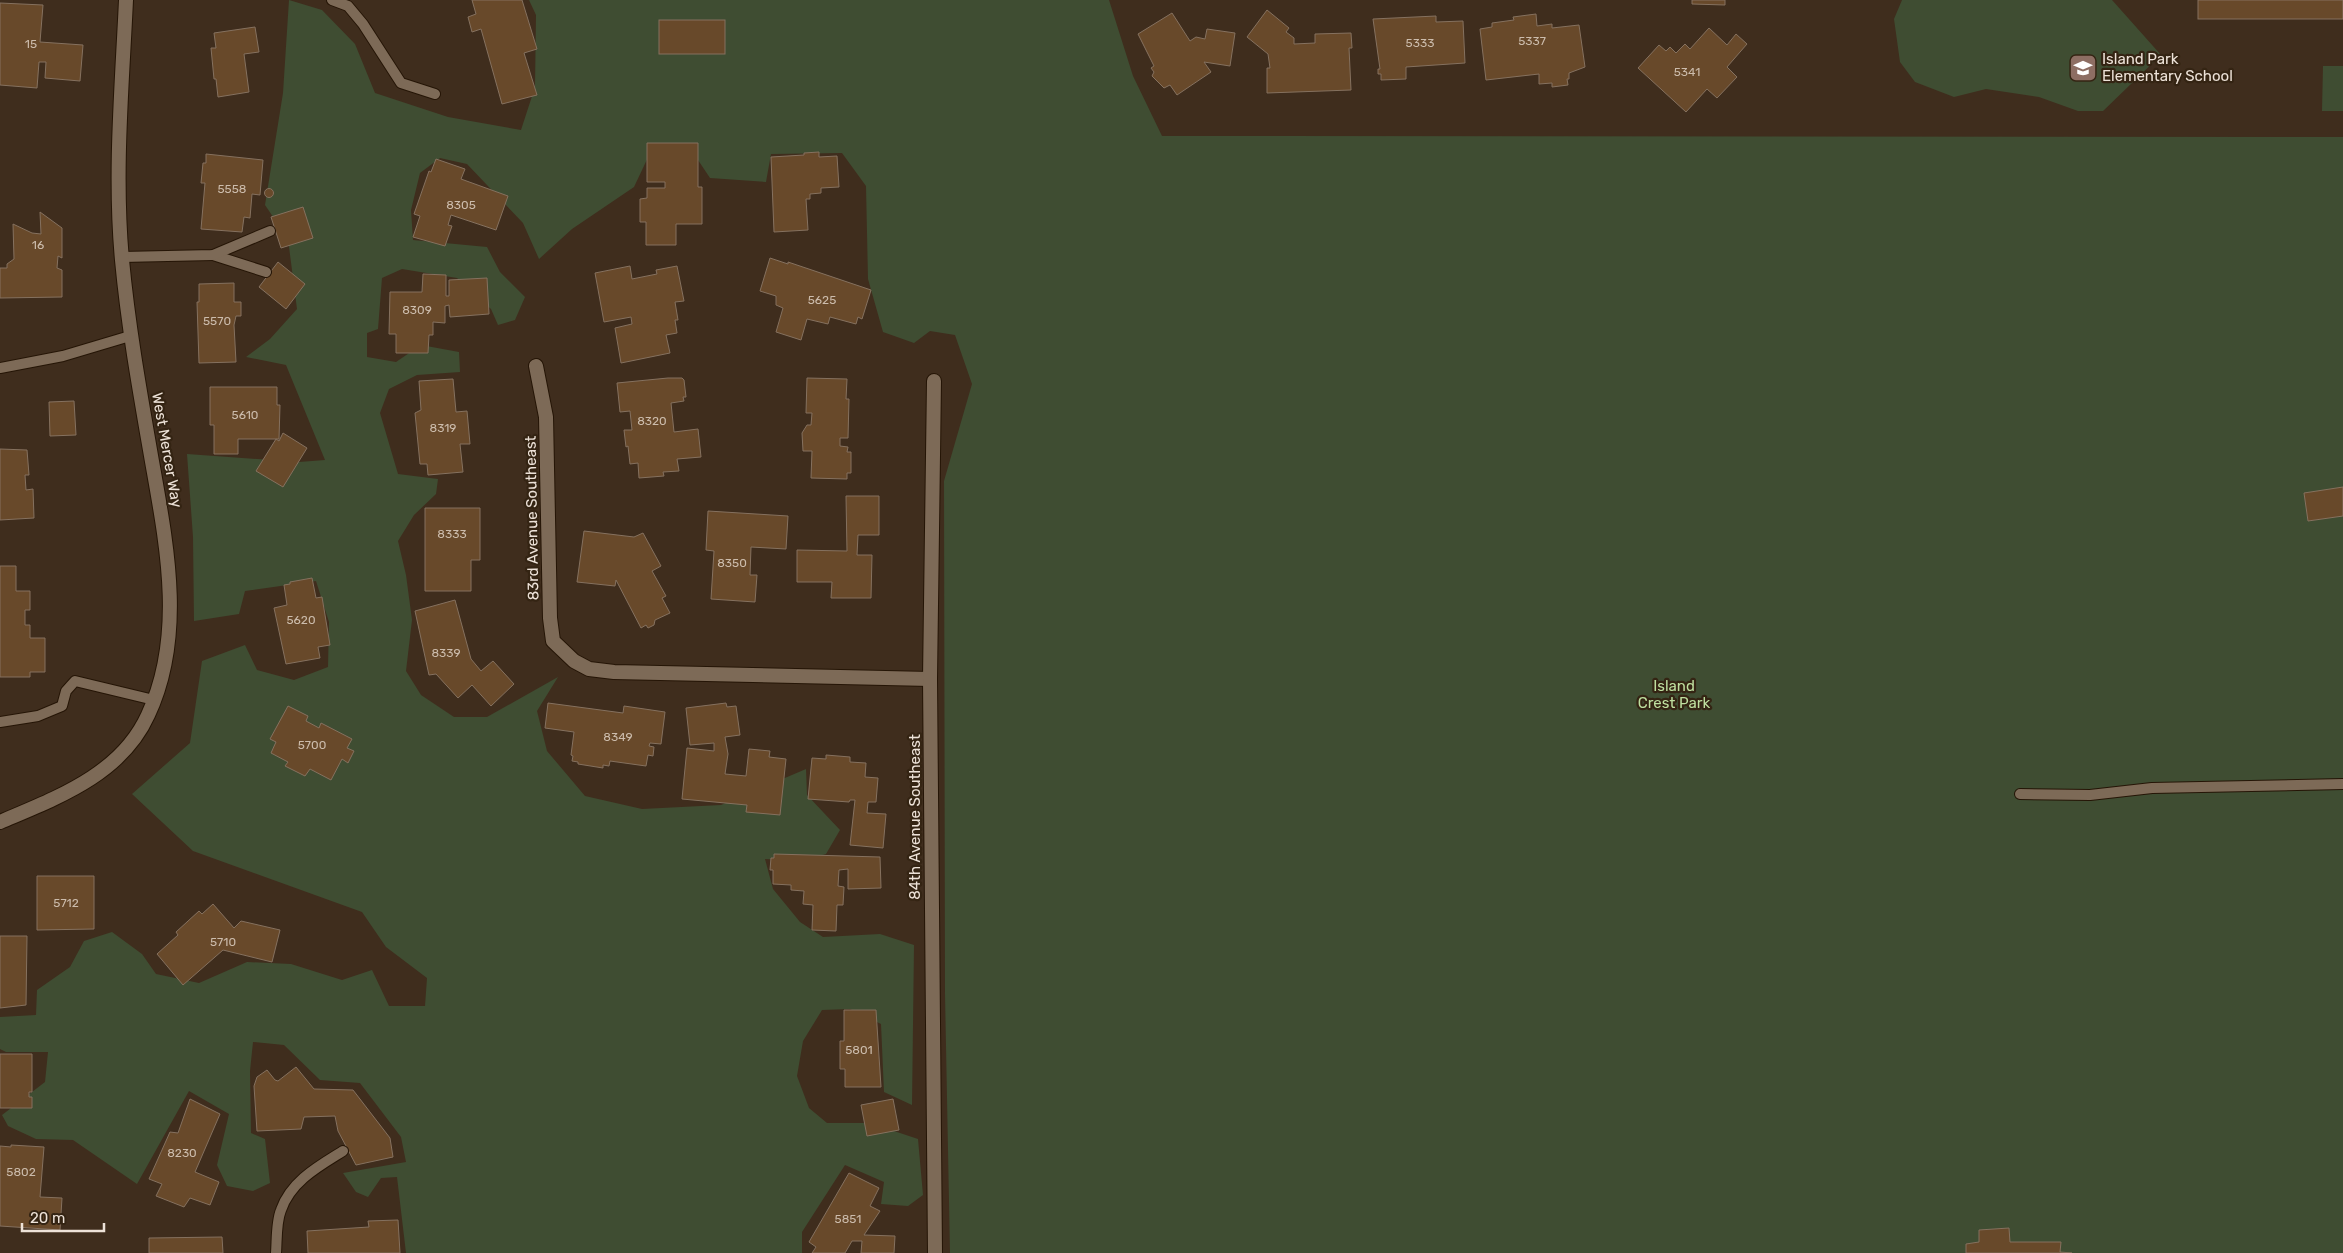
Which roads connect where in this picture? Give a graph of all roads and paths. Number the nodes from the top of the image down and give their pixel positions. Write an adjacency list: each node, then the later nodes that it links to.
1 (126, 0): 6 (street, West Mercer Way)
2 (332, 0): 3 (lane)
3 (435, 94)
4 (270, 231): 5 (lane)
5 (213, 255): 6 (lane); 7 (lane)
6 (122, 257): 8 (street, West Mercer Way)
7 (266, 272)
8 (130, 336): 10 (lane); 13 (street, West Mercer Way)
9 (536, 366): 12 (street, 83rd Avenue Southeast)
10 (0, 368)
11 (934, 382): 12 (street, 84th Avenue Southeast)
12 (930, 679): 20 (street, 84th Avenue Southeast)
13 (154, 700): 14 (lane); 17 (street, West Mercer Way)
14 (0, 722)
15 (2343, 784): 16 (lane)
16 (2020, 794)
17 (0, 822)
18 (343, 1151): 19 (lane)
19 (276, 1253)
20 (935, 1253)

